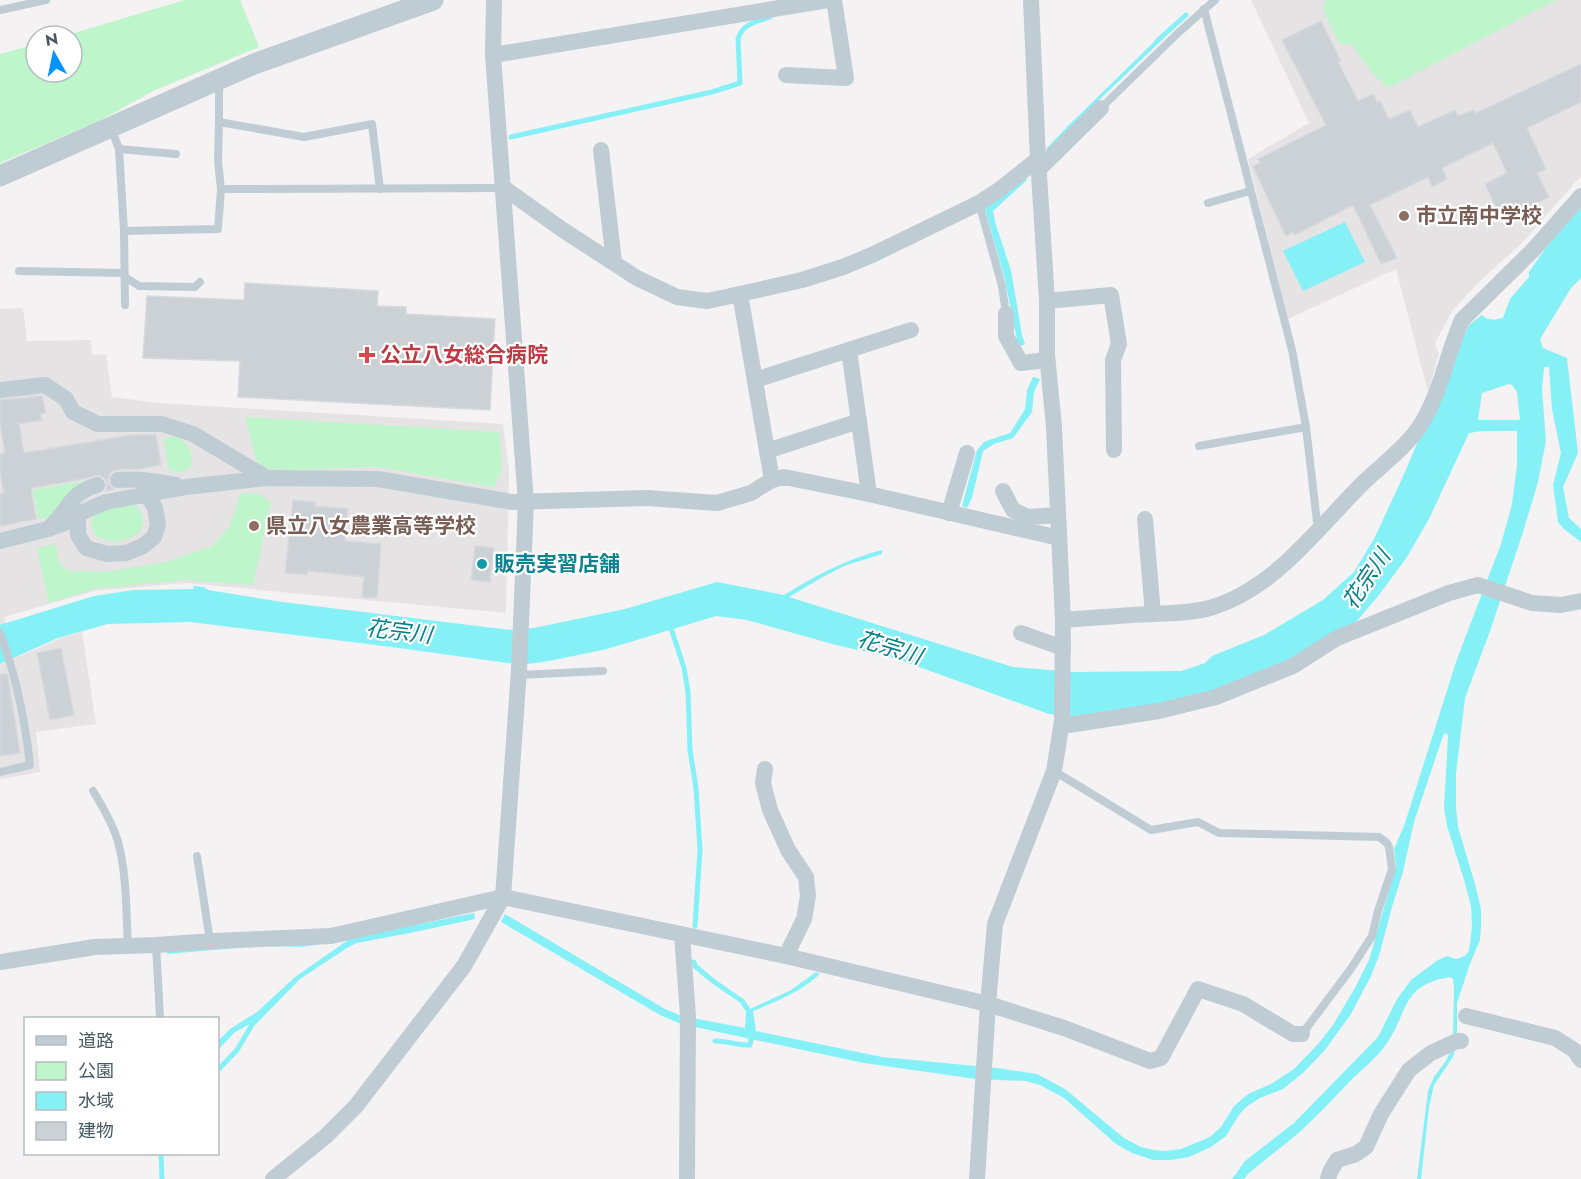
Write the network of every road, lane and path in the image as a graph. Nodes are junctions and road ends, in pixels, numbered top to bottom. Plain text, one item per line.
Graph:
1 (46, 0) edge
2 (433, 0) edge
3 (494, 0) edge
4 (828, 0) edge
5 (834, 0) edge
6 (1030, 0) edge
7 (1215, 0) edge
8 (1204, 9) junction
9 (0, 10) edge
10 (493, 55) junction
11 (786, 75) dead end
12 (219, 80) junction
13 (1101, 108) joint
14 (219, 122) junction
15 (111, 128) junction
16 (119, 148) junction
17 (601, 150) dead end
18 (176, 154) dead end
19 (1038, 164) junction
20 (0, 176) edge
21 (504, 188) junction
22 (221, 189) junction
23 (380, 189) junction
24 (1250, 191) junction
25 (1581, 196) edge
26 (979, 203) junction
27 (1208, 203) dead end
28 (124, 231) junction
29 (614, 262) junction
30 (20, 271) dead end
31 (124, 275) junction
32 (200, 282) dead end
33 (740, 294) junction
34 (1047, 301) junction
35 (125, 305) dead end
36 (1006, 314) joint
37 (911, 330) dead end
38 (849, 350) junction
39 (1047, 360) junction
40 (755, 380) junction
41 (0, 390) edge
42 (859, 421) junction
43 (1306, 427) junction
44 (1199, 446) dead end
45 (1114, 450) dead end
46 (767, 451) junction
47 (967, 453) dead end
48 (267, 478) junction
49 (118, 480) dead end
50 (772, 480) junction
51 (97, 485) dead end
52 (186, 487) junction
53 (1003, 491) dead end
54 (869, 494) junction
55 (143, 495) junction
56 (526, 503) junction
57 (949, 513) junction
58 (78, 514) junction
59 (1058, 515) junction
60 (1145, 519) dead end
61 (1317, 522) dead end
62 (48, 529) junction
63 (1059, 538) junction
64 (0, 541) edge
65 (1581, 601) edge
66 (1153, 614) junction
67 (1063, 620) junction
68 (0, 633) edge
69 (1021, 633) dead end
70 (1063, 648) junction
71 (603, 671) dead end
72 (519, 672) junction
73 (1062, 724) junction
74 (765, 768) dead end
75 (1054, 771) junction
76 (0, 772) edge
77 (93, 791) dead end
78 (196, 856) dead end
79 (503, 897) junction
80 (682, 935) junction
81 (210, 941) junction
82 (156, 945) junction
83 (128, 946) junction
84 (786, 956) junction
85 (0, 962) edge
86 (988, 1005) junction
87 (1466, 1016) dead end
88 (160, 1017) edge
89 (1302, 1034) joint
90 (1461, 1041) dead end
91 (1581, 1060) edge
92 (273, 1179) edge
93 (687, 1179) edge
94 (977, 1179) edge
95 (1328, 1179) edge

1 - 9 lane
2 - 12 street
3 - 10 street
4 - 10 street
5 - 11 street
6 - 19 street
7 - 8 lane
8 - 13 lane
8 - 24 lane
10 - 21 street
12 - 14 lane
12 - 15 street
13 - 19 street
14 - 22 lane
14 - 23 lane
15 - 16 lane
15 - 20 street
16 - 18 lane
16 - 28 lane
17 - 29 street
19 - 26 street
19 - 34 street
21 - 23 lane
21 - 29 street
21 - 56 street
22 - 23 lane
22 - 28 lane
24 - 27 lane
24 - 43 lane
25 - 66 street
26 - 33 street
26 - 36 lane
28 - 31 lane
29 - 33 street
30 - 31 lane
31 - 32 lane
31 - 35 lane
33 - 40 street
34 - 39 street
34 - 45 street
36 - 39 street
37 - 38 street
38 - 40 street
38 - 42 street
39 - 59 street
40 - 46 street
41 - 48 street
42 - 46 street
42 - 54 street
43 - 44 lane
43 - 61 lane
46 - 50 street
47 - 57 street
48 - 52 street
48 - 56 street
49 - 52 street
50 - 54 street
50 - 56 street
51 - 62 street
52 - 55 street
53 - 59 street
54 - 57 street
55 - 58 street
55 - 58 street
56 - 72 street
57 - 63 street
58 - 62 street
59 - 63 street
60 - 66 street
62 - 64 street
63 - 67 street
65 - 73 street
66 - 67 street
67 - 70 street
68 - 76 lane
69 - 70 street
70 - 73 street
71 - 72 lane
72 - 79 street
73 - 75 street
74 - 84 street
75 - 86 street
75 - 89 lane
77 - 83 lane
78 - 81 lane
79 - 80 street
79 - 81 street
79 - 92 street
80 - 84 street
80 - 93 street
81 - 82 street
82 - 83 street
82 - 88 lane
83 - 85 street
84 - 86 street
86 - 89 street
86 - 94 street
87 - 91 street
90 - 95 street

